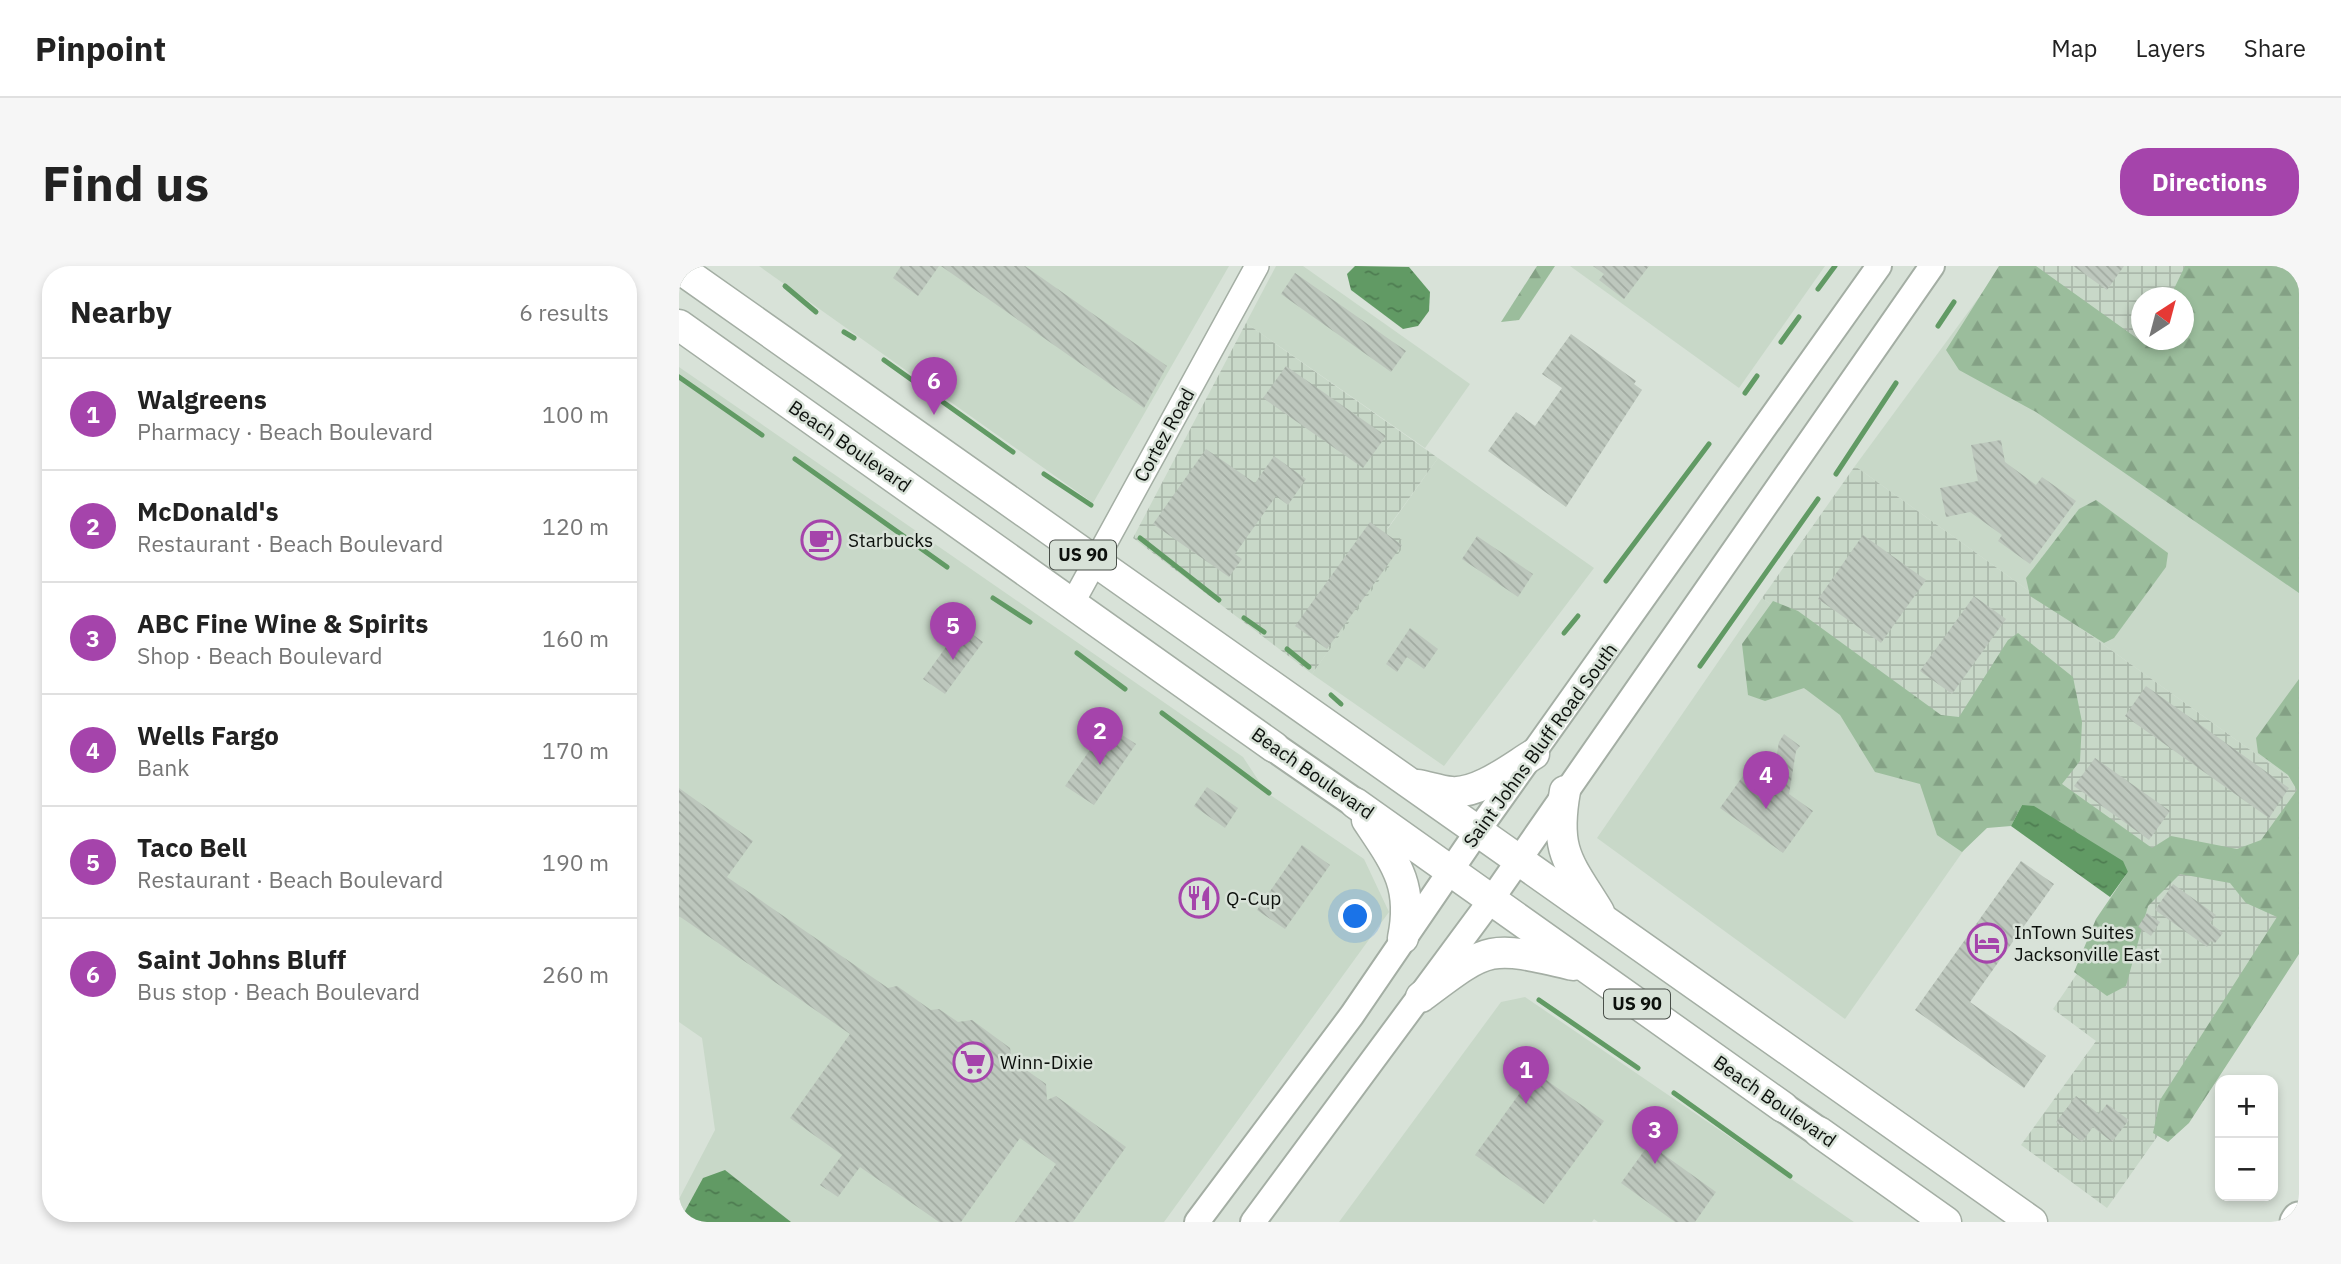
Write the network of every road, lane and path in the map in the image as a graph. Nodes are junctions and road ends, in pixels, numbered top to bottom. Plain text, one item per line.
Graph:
1 (1257, 266) edge
2 (1879, 266) edge
3 (1932, 266) edge
4 (679, 268) edge
5 (679, 325) edge
6 (1094, 563) junction
7 (1072, 604) junction
8 (1274, 747) joint
9 (1534, 754) junction
10 (1407, 782) junction
11 (1565, 791) junction
12 (1355, 803) junction
13 (1477, 832) junction
14 (1518, 860) junction
15 (1450, 870) junction
16 (1491, 900) junction
17 (1605, 922) junction
18 (1403, 938) junction
19 (1589, 969) junction
20 (1421, 997) junction
21 (1783, 1107) joint
22 (1819, 1132) joint
23 (1197, 1222) edge
24 (1253, 1222) edge
25 (1946, 1222) edge
26 (2032, 1222) edge

1 - 6 street, Cortez Road
2 - 9 main road, Saint Johns Bluff Road South
3 - 11 main road
4 - 6 highway, US 90
5 - 7 highway, Beach Boulevard / US 90
6 - 7 street, Cortez Road
6 - 10 highway, US 90
7 - 8 highway, Beach Boulevard / US 90
8 - 12 main road, Beach Boulevard / US 90
9 - 10 highway
9 - 13 main road, Saint Johns Bluff Road South
10 - 13 highway, US 90
11 - 14 main road
11 - 17 highway
12 - 15 highway, Beach Boulevard / US 90
12 - 18 highway
13 - 14 highway, US 90
13 - 15 main road, Saint Johns Bluff Road South
14 - 16 main road
14 - 17 highway, US 90
15 - 16 highway, Beach Boulevard / US 90
15 - 18 main road, Saint Johns Bluff Road South
16 - 19 highway, Beach Boulevard / US 90
16 - 20 main road
17 - 26 highway, US 90
18 - 23 main road, Saint Johns Bluff Road South
19 - 20 highway
19 - 21 highway, Beach Boulevard / US 90
20 - 24 main road
21 - 22 main road, Beach Boulevard / US 90
22 - 25 highway, Beach Boulevard / US 90

